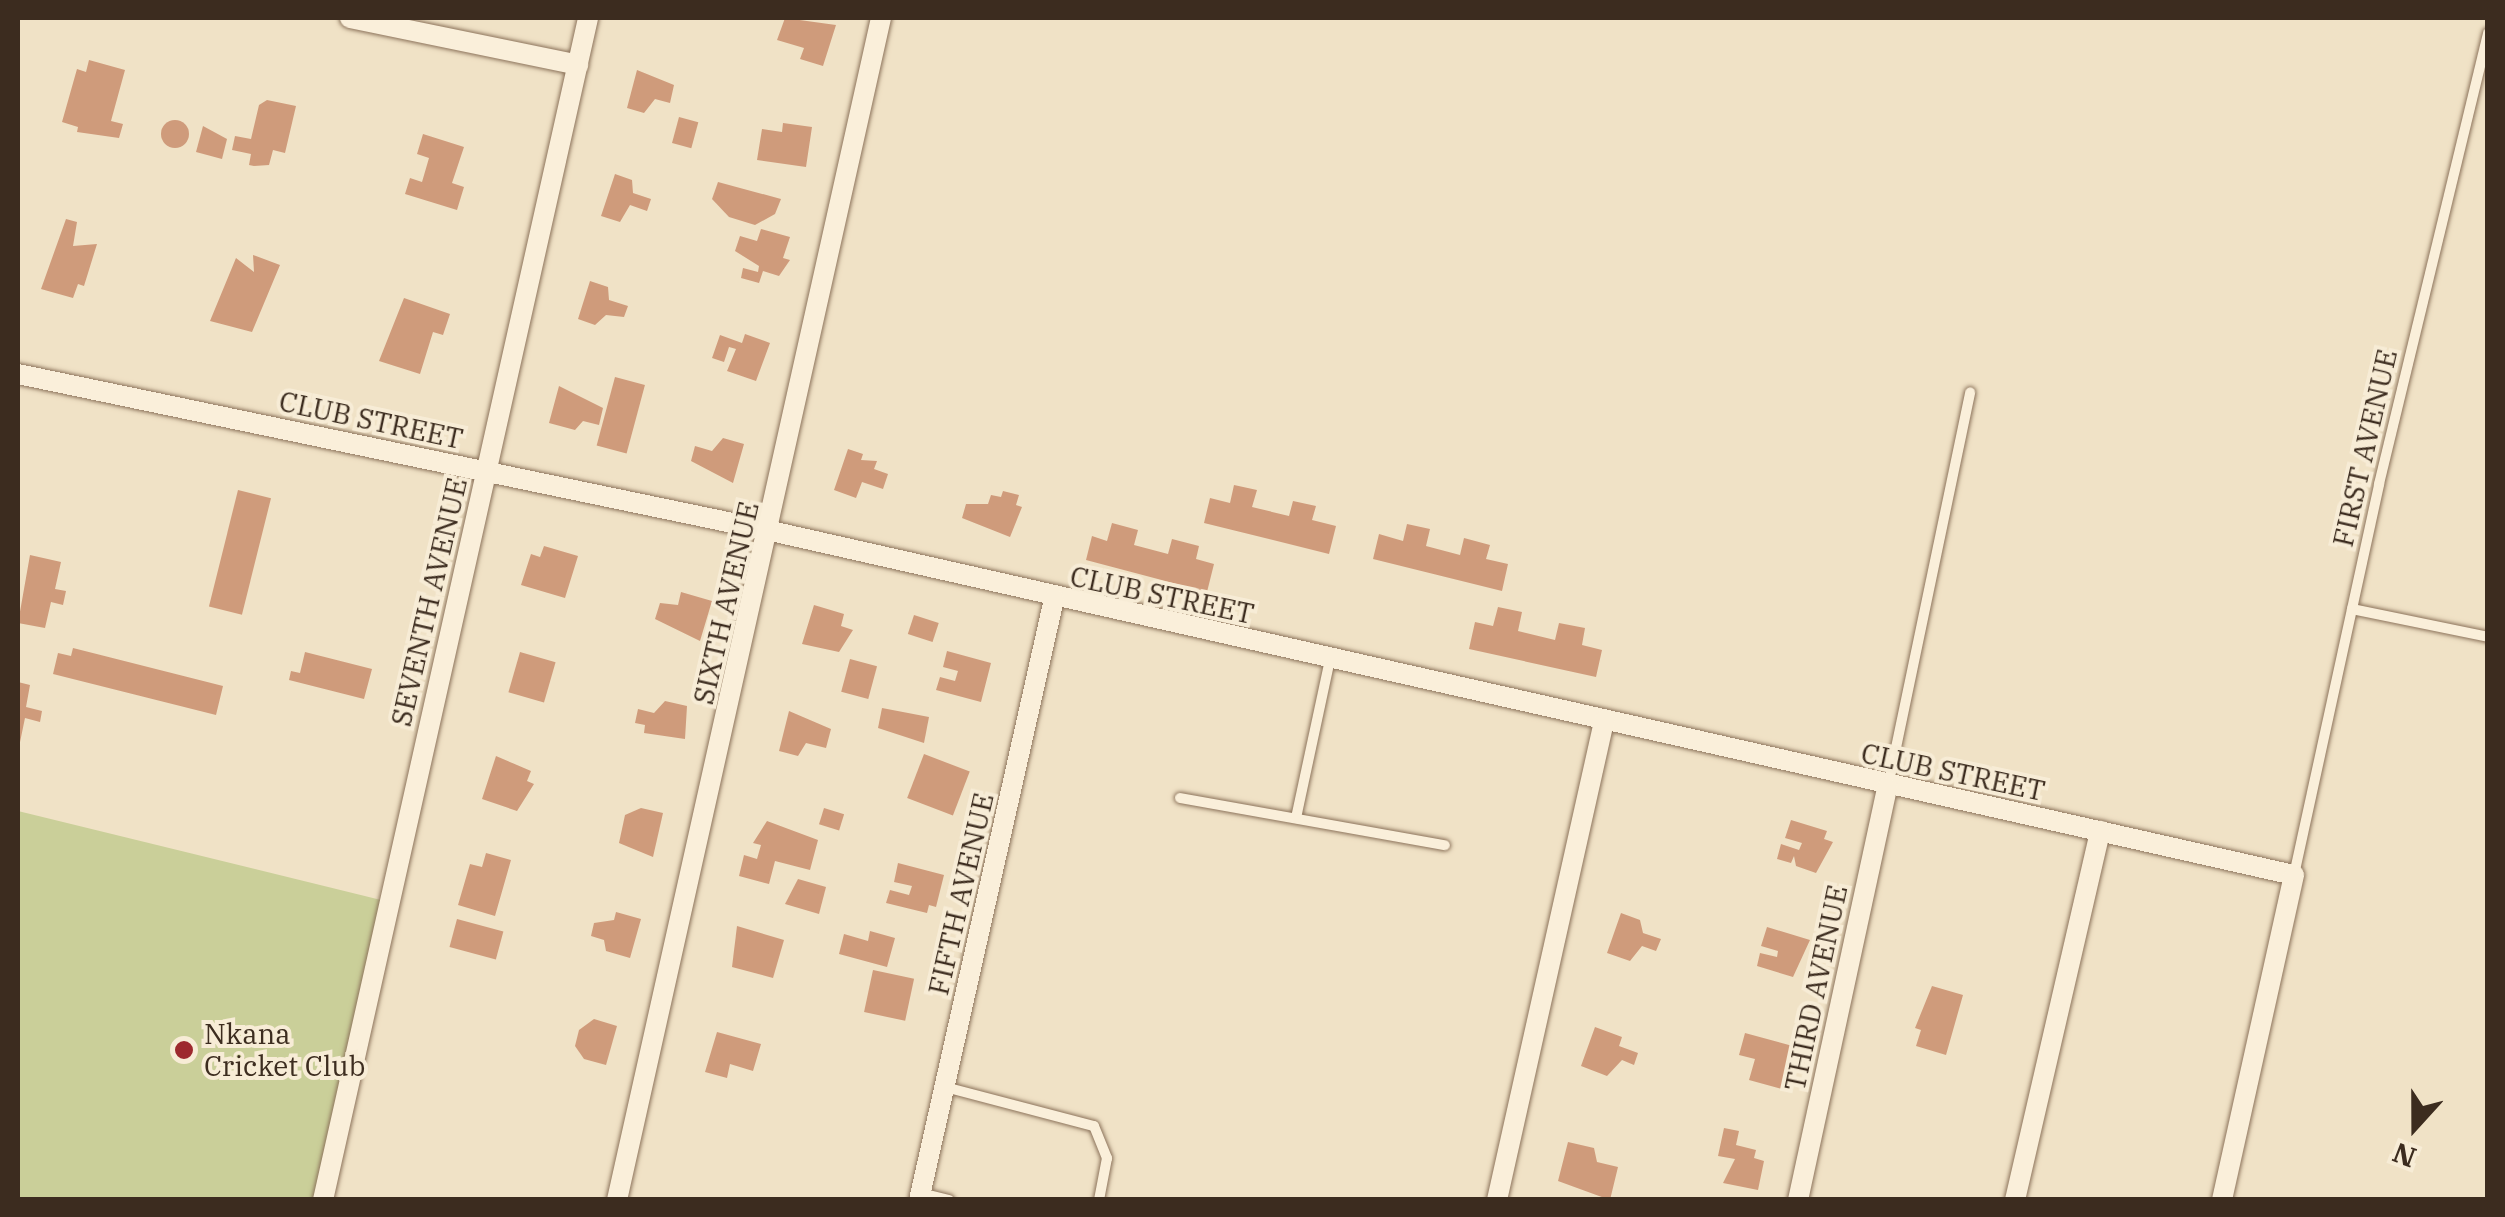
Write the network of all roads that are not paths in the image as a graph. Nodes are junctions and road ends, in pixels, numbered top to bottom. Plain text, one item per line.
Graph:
1 (350, 18) edge
2 (588, 18) edge
3 (881, 18) edge
4 (2488, 32) edge
5 (578, 65) junction
6 (18, 374) edge
7 (1970, 392) dead end
8 (487, 472) junction
9 (771, 531) junction
10 (1054, 599) junction
11 (2352, 609) junction
12 (2488, 637) edge
13 (1330, 660) junction
14 (1604, 720) junction
15 (1887, 787) junction
16 (1180, 798) dead end
17 (1296, 818) junction
18 (2100, 831) junction
19 (1445, 845) dead end
20 (2294, 875) junction
21 (945, 1088) junction
22 (920, 1196) edge
23 (323, 1200) edge
24 (617, 1200) edge
25 (949, 1200) edge
26 (1098, 1200) edge
27 (1497, 1200) edge
28 (1798, 1200) edge
29 (2015, 1200) edge
30 (2222, 1200) edge

1 - 5 street
2 - 5 street, SEVENTH AVENUE
3 - 9 street, SIXTH AVENUE
4 - 11 lane, FIRST AVENUE
5 - 8 street, SEVENTH AVENUE
6 - 8 street, CLUB STREET
7 - 15 lane
8 - 9 street, CLUB STREET
8 - 23 street, SEVENTH AVENUE
9 - 10 street, CLUB STREET
9 - 24 street, SIXTH AVENUE
10 - 13 street, CLUB STREET
10 - 21 street, FIFTH AVENUE
11 - 12 lane
11 - 20 lane, FIRST AVENUE
13 - 14 street, CLUB STREET
13 - 17 lane
14 - 15 street, CLUB STREET
14 - 27 street
15 - 18 street, CLUB STREET
15 - 28 street, THIRD AVENUE
16 - 17 lane
17 - 19 lane
18 - 20 street, CLUB STREET
18 - 29 street
20 - 30 street
21 - 22 street, FIFTH AVENUE
21 - 26 lane
22 - 25 lane

